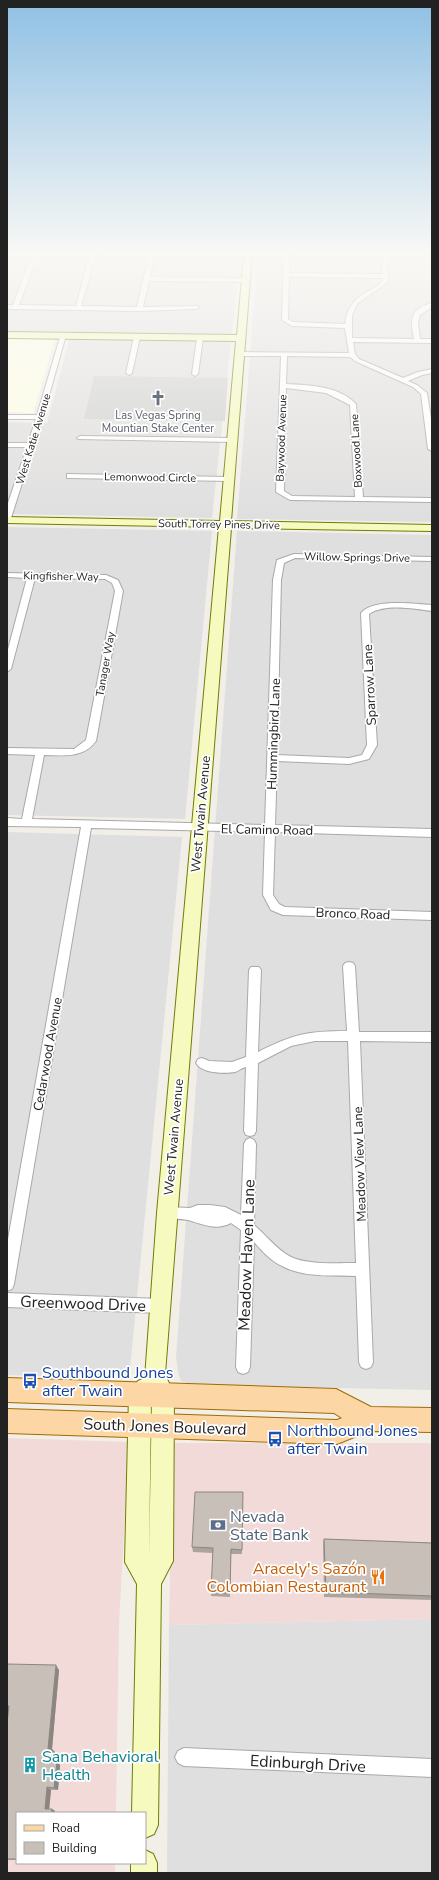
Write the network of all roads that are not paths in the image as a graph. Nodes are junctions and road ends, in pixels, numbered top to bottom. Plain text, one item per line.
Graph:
1 (61, 342) edge
2 (136, 342) edge
3 (199, 342) edge
4 (241, 342) edge
5 (350, 342) edge
6 (240, 354) junction
7 (284, 354) junction
8 (352, 355) junction
9 (432, 371) edge
10 (129, 374) dead end
11 (195, 374) dead end
12 (402, 381) junction
13 (283, 386) junction
14 (7, 417) edge
15 (40, 417) junction
16 (80, 438) dead end
17 (232, 440) junction
18 (7, 445) edge
19 (31, 445) junction
20 (432, 449) edge
21 (70, 476) dead end
22 (229, 479) junction
23 (359, 499) junction
24 (432, 500) edge
25 (7, 519) edge
26 (226, 524) junction
27 (432, 528) edge
28 (432, 558) edge
29 (282, 560) joint
30 (7, 575) edge
31 (32, 575) junction
32 (114, 580) joint
33 (432, 608) edge
34 (7, 669) edge
35 (7, 751) edge
36 (40, 751) junction
37 (272, 758) junction
38 (7, 822) edge
39 (26, 823) junction
40 (87, 824) junction
41 (199, 828) junction
42 (269, 829) junction
43 (432, 833) edge
44 (275, 907) joint
45 (432, 916) edge
46 (349, 966) dead end
47 (255, 970) dead end
48 (354, 1037) junction
49 (432, 1037) edge
50 (179, 1062) junction
51 (246, 1062) junction
52 (166, 1213) junction
53 (247, 1226) junction
54 (363, 1270) junction
55 (7, 1284) edge
56 (7, 1300) edge
57 (160, 1306) junction
58 (366, 1362) dead end
59 (243, 1367) dead end
60 (152, 1388) junction
61 (7, 1390) edge
62 (369, 1419) junction
63 (432, 1420) edge
64 (7, 1421) edge
65 (150, 1426) junction
66 (184, 1757) dead end
67 (432, 1768) edge
68 (145, 1812) edge

1 - 15 street, West Katie Avenue
2 - 10 street
3 - 11 street
4 - 6 street, West Twain Avenue
5 - 8 street
6 - 7 street
6 - 17 street, West Twain Avenue
7 - 8 street
7 - 13 street, Baywood Avenue
8 - 12 street
9 - 12 street
12 - 20 street
13 - 23 street, Boxwood Lane
13 - 23 street, Baywood Avenue
14 - 15 street
15 - 19 street, West Katie Avenue
16 - 17 street
17 - 22 street, West Twain Avenue
18 - 19 street
19 - 25 street, West Katie Avenue
21 - 22 street, Lemonwood Circle
22 - 26 street, West Twain Avenue
23 - 24 street
25 - 26 street, South Torrey Pines Drive
26 - 27 street, South Torrey Pines Drive
26 - 41 street, West Twain Avenue
28 - 29 street, Willow Springs Drive
29 - 37 street, Hummingbird Lane
30 - 31 street, Kingfisher Way
31 - 32 street, Kingfisher Way
31 - 34 street
32 - 36 street, Tanager Way
33 - 37 street, Sparrow Lane
35 - 36 street
36 - 39 street
37 - 42 street, Hummingbird Lane
38 - 39 street, El Camino Road
39 - 40 street, El Camino Road
40 - 41 street, El Camino Road
40 - 55 street, Cedarwood Avenue
41 - 42 street, El Camino Road
41 - 50 street, West Twain Avenue
42 - 43 street, El Camino Road
42 - 44 street, Hummingbird Lane
44 - 45 street, Bronco Road
46 - 48 street, Meadow View Lane
47 - 51 street, Meadow Haven Lane
48 - 49 street
48 - 51 street
48 - 54 street, Meadow View Lane
50 - 51 street
50 - 52 street, West Twain Avenue
51 - 53 street, Meadow Haven Lane
52 - 53 street
52 - 57 street, West Twain Avenue
53 - 54 street
53 - 59 street, Meadow Haven Lane
54 - 58 street, Meadow View Lane
56 - 57 street, Greenwood Drive
57 - 60 street, West Twain Avenue
60 - 61 main road, South Jones Boulevard
60 - 62 main road, South Jones Boulevard
60 - 65 street, West Twain Avenue
62 - 63 main road, South Jones Boulevard
62 - 65 main road, South Jones Boulevard
64 - 65 main road, South Jones Boulevard
65 - 68 street, West Twain Avenue
66 - 67 street, Edinburgh Drive

